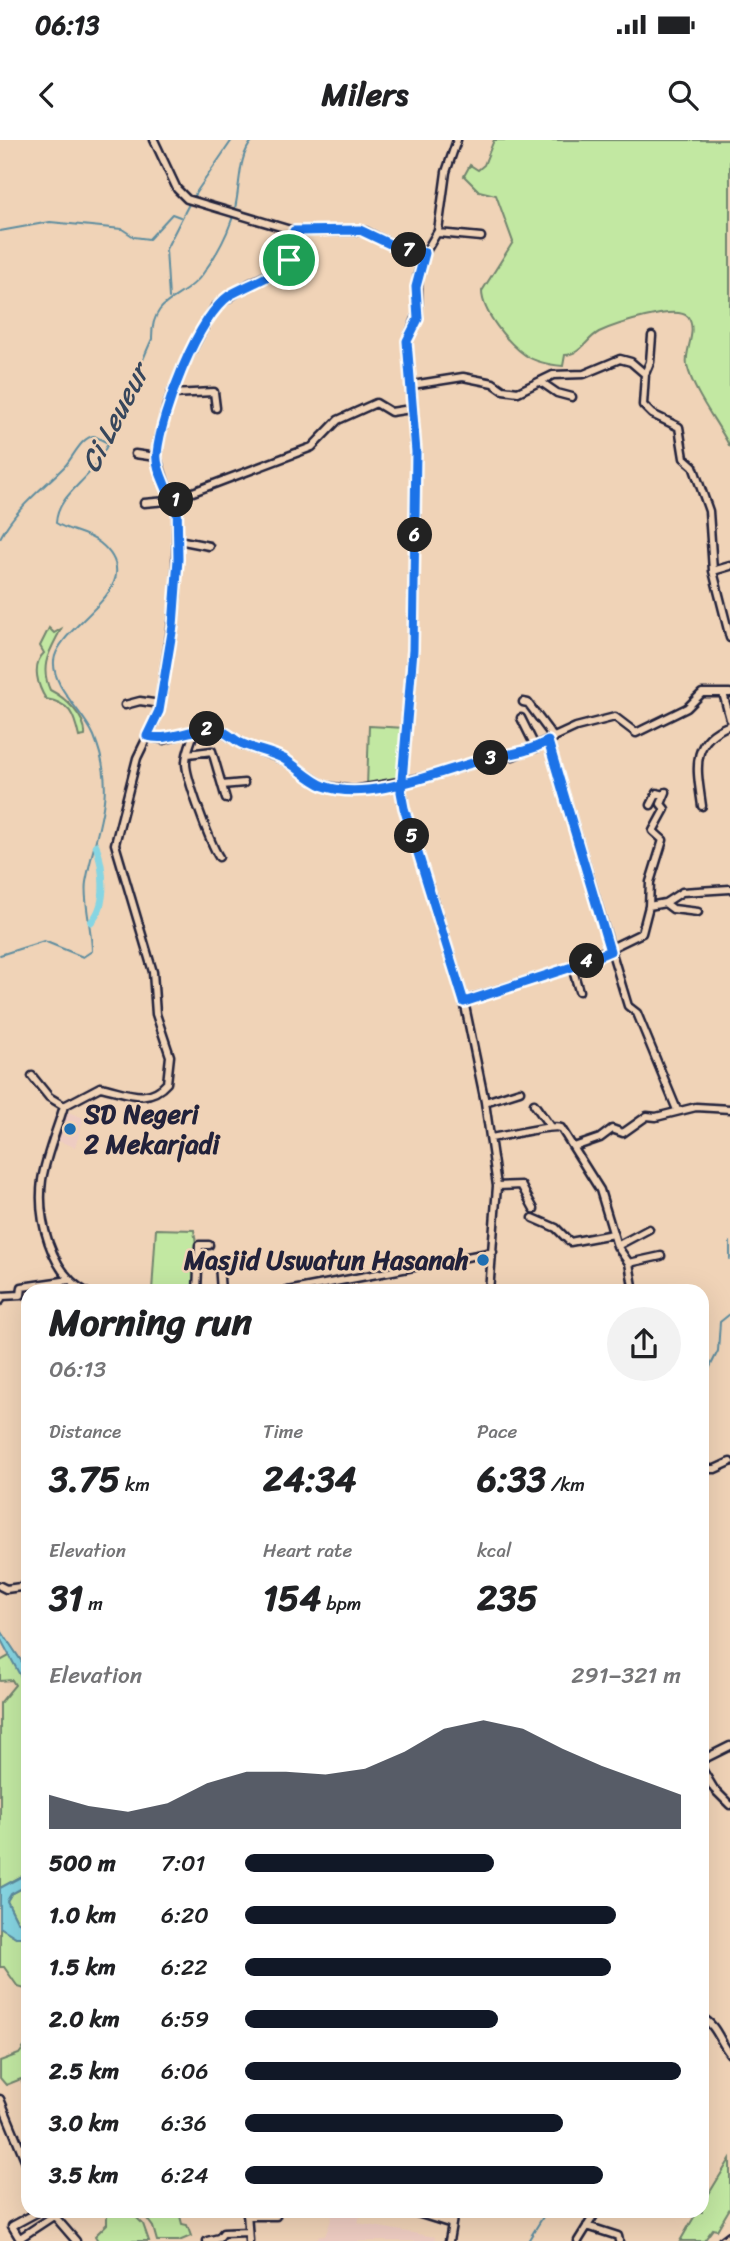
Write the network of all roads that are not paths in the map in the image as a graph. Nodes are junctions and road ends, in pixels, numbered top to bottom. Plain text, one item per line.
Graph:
1 (154, 140) edge
2 (457, 140) edge
3 (294, 231) junction
4 (438, 233) junction
5 (481, 237) dead end
6 (425, 253) junction
7 (652, 336) dead end
8 (645, 374) junction
9 (541, 382) junction
10 (412, 385) junction
11 (171, 394) junction
12 (572, 397) dead end
13 (216, 408) dead end
14 (411, 409) junction
15 (135, 454) dead end
16 (156, 457) junction
17 (173, 497) junction
18 (144, 503) dead end
19 (178, 540) junction
20 (209, 546) dead end
21 (730, 566) edge
22 (713, 571) junction
23 (730, 638) edge
24 (726, 693) edge
25 (523, 702) dead end
26 (160, 704) junction
27 (125, 705) dead end
28 (521, 719) dead end
29 (730, 722) edge
30 (195, 730) junction
31 (147, 736) junction
32 (551, 739) junction
33 (536, 748) junction
34 (188, 754) junction
35 (402, 782) junction
36 (244, 783) dead end
37 (222, 785) junction
38 (226, 799) dead end
39 (650, 805) dead end
40 (702, 806) dead end
41 (219, 857) dead end
42 (730, 889) edge
43 (665, 903) junction
44 (649, 906) junction
45 (698, 912) dead end
46 (610, 951) junction
47 (572, 967) junction
48 (579, 990) dead end
49 (464, 1002) junction
50 (32, 1076) dead end
51 (520, 1091) dead end
52 (485, 1102) junction
53 (534, 1104) dead end
54 (64, 1106) junction
55 (730, 1109) edge
56 (677, 1110) junction
57 (550, 1125) junction
58 (491, 1138) junction
59 (574, 1147) junction
60 (498, 1186) junction
61 (534, 1209) dead end
62 (533, 1218) dead end
63 (649, 1229) dead end
64 (613, 1234) junction
65 (209, 1245) dead end
66 (617, 1246) junction
67 (494, 1252) junction
68 (661, 1256) dead end
69 (219, 1263) dead end
70 (629, 1263) junction
71 (71, 1280) junction
72 (43, 1284) edge
73 (76, 1284) edge
74 (197, 1284) edge
75 (220, 1284) edge
76 (324, 1284) edge
77 (490, 1284) edge
78 (633, 1284) edge
79 (21, 1295) edge
80 (0, 1301) edge
81 (730, 1462) edge
82 (709, 1469) edge
83 (0, 1586) edge
84 (21, 1587) edge
85 (730, 1746) edge
86 (709, 1756) edge
87 (709, 1781) edge
88 (730, 1805) edge
89 (709, 2022) edge
90 (730, 2054) edge
91 (0, 2099) edge
92 (21, 2150) edge
93 (27, 2218) edge
94 (48, 2218) edge
95 (56, 2218) edge
96 (247, 2218) edge
97 (433, 2218) edge
98 (453, 2218) edge
99 (592, 2218) edge
100 (452, 2224) junction
101 (587, 2226) junction
102 (248, 2232) junction
103 (730, 2235) edge
104 (21, 2240) edge
105 (76, 2241) edge
106 (206, 2241) edge
107 (249, 2241) edge
108 (449, 2241) edge
109 (578, 2241) edge
110 (619, 2241) edge
111 (722, 2241) edge

1 - 3 street
2 - 4 street
3 - 6 street
3 - 11 street
4 - 5 street
4 - 6 street
6 - 10 street
7 - 8 street
8 - 9 street
8 - 22 street
9 - 10 street
9 - 12 street
10 - 14 street
11 - 13 street
11 - 16 street
14 - 17 street
14 - 35 street
15 - 16 street
16 - 17 street
17 - 18 street
17 - 19 street
19 - 20 street
19 - 26 street
21 - 22 street
22 - 23 street
24 - 29 street
24 - 32 street
25 - 32 street
26 - 27 street
26 - 31 street
28 - 33 street
29 - 40 street
30 - 31 street
30 - 34 street
30 - 35 street
31 - 54 street
32 - 33 street
32 - 46 street
33 - 35 street
34 - 37 street
34 - 41 street
35 - 49 street
36 - 37 street
37 - 38 street
39 - 44 street
42 - 43 street
43 - 44 street
43 - 45 street
44 - 46 street
46 - 47 street
46 - 56 street
47 - 48 street
47 - 49 street
49 - 52 street
50 - 54 street
51 - 52 street
52 - 58 street
53 - 57 street
54 - 71 street
55 - 56 street
56 - 59 street
57 - 58 street
57 - 59 street
58 - 60 street
59 - 64 street
60 - 61 street
60 - 67 street
62 - 64 street
63 - 66 street
64 - 66 street
65 - 74 street
66 - 70 street
67 - 76 street
67 - 77 street
68 - 70 street
69 - 75 street
70 - 78 street
71 - 72 street
71 - 73 street
79 - 80 street
81 - 82 street
83 - 84 street
85 - 86 street
87 - 88 street
89 - 90 street
91 - 92 street
93 - 104 street
94 - 104 street
95 - 105 street
96 - 102 street
97 - 100 street
98 - 100 street
99 - 101 street
100 - 108 street
101 - 109 street
101 - 110 street
102 - 106 street
102 - 107 street
103 - 111 street

